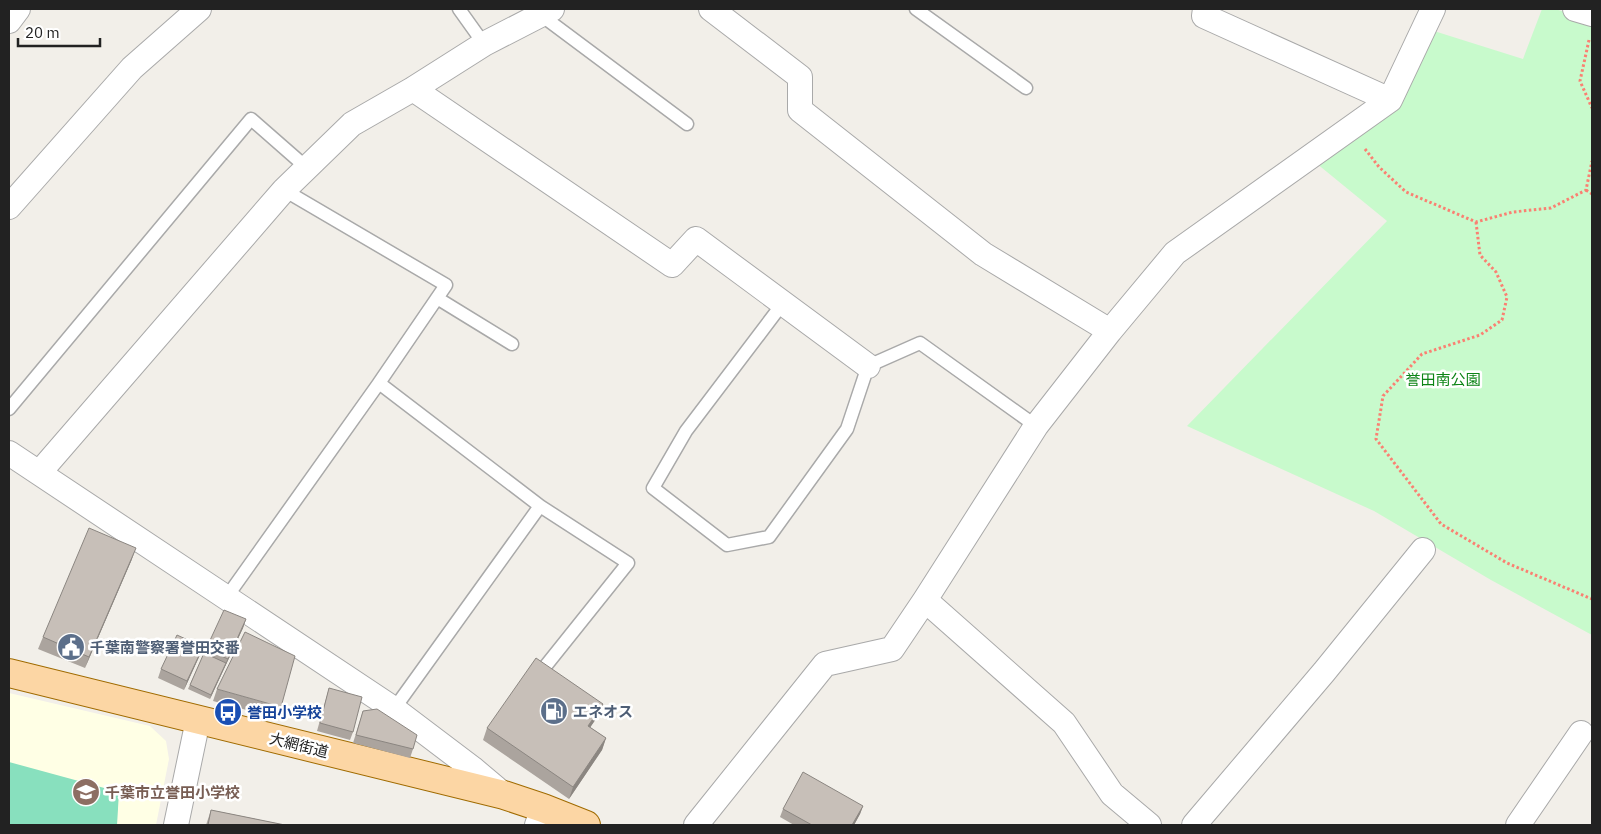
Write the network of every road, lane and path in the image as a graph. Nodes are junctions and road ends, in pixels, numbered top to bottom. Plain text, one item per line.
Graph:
1 (18, 9) edge
2 (199, 9) edge
3 (459, 9) edge
4 (711, 9) edge
5 (916, 9) edge
6 (1205, 9) edge
7 (1433, 9) edge
8 (1575, 9) edge
9 (547, 12) edge
10 (9, 21) edge
11 (1591, 24) edge
12 (484, 44) junction
13 (1026, 88) dead end
14 (413, 89) junction
15 (1390, 100) junction
16 (1592, 108) edge
17 (687, 124) dead end
18 (1350, 129) junction
19 (1592, 161) edge
20 (307, 168) junction
21 (284, 190) junction
22 (1586, 190) junction
23 (1592, 194) edge
24 (9, 207) edge
25 (1476, 222) junction
26 (437, 298) junction
27 (783, 304) junction
28 (1110, 332) junction
29 (512, 344) dead end
30 (868, 366) junction
31 (379, 383) junction
32 (9, 409) edge
33 (1036, 426) junction
34 (9, 453) edge
35 (39, 473) junction
36 (540, 506) junction
37 (1423, 550) dead end
38 (226, 598) junction
39 (1592, 599) edge
40 (925, 600) junction
41 (544, 668) edge
42 (9, 673) edge
43 (394, 709) junction
44 (198, 720) junction
45 (1581, 733) dead end
46 (504, 796) junction
47 (540, 817) edge
48 (176, 825) edge
49 (586, 825) edge
50 (696, 825) edge
51 (1149, 825) edge
52 (1194, 825) edge
53 (1518, 825) edge

1 - 10 street
2 - 24 street
3 - 12 lane
4 - 28 street
5 - 13 lane
6 - 15 street
7 - 15 street
8 - 11 street
9 - 12 street
9 - 17 lane
11 - 16 path
12 - 14 street
14 - 20 street
14 - 27 street
15 - 18 street
18 - 25 path
18 - 28 street
19 - 22 path
20 - 21 street
20 - 32 lane
21 - 26 lane
21 - 35 street
22 - 23 path
22 - 25 path
25 - 39 path
26 - 29 lane
26 - 31 lane
27 - 30 street
27 - 30 lane
28 - 33 street
30 - 33 lane
31 - 36 lane
31 - 38 lane
33 - 40 street
34 - 35 street
35 - 38 street
36 - 41 lane
36 - 43 lane
37 - 52 street
38 - 43 street
40 - 50 street
40 - 51 street
42 - 44 main road, 大網街道
43 - 46 street
44 - 46 main road, 大網街道
44 - 48 street
45 - 53 street
46 - 47 main road, 大網街道
47 - 49 main road, 大網街道

